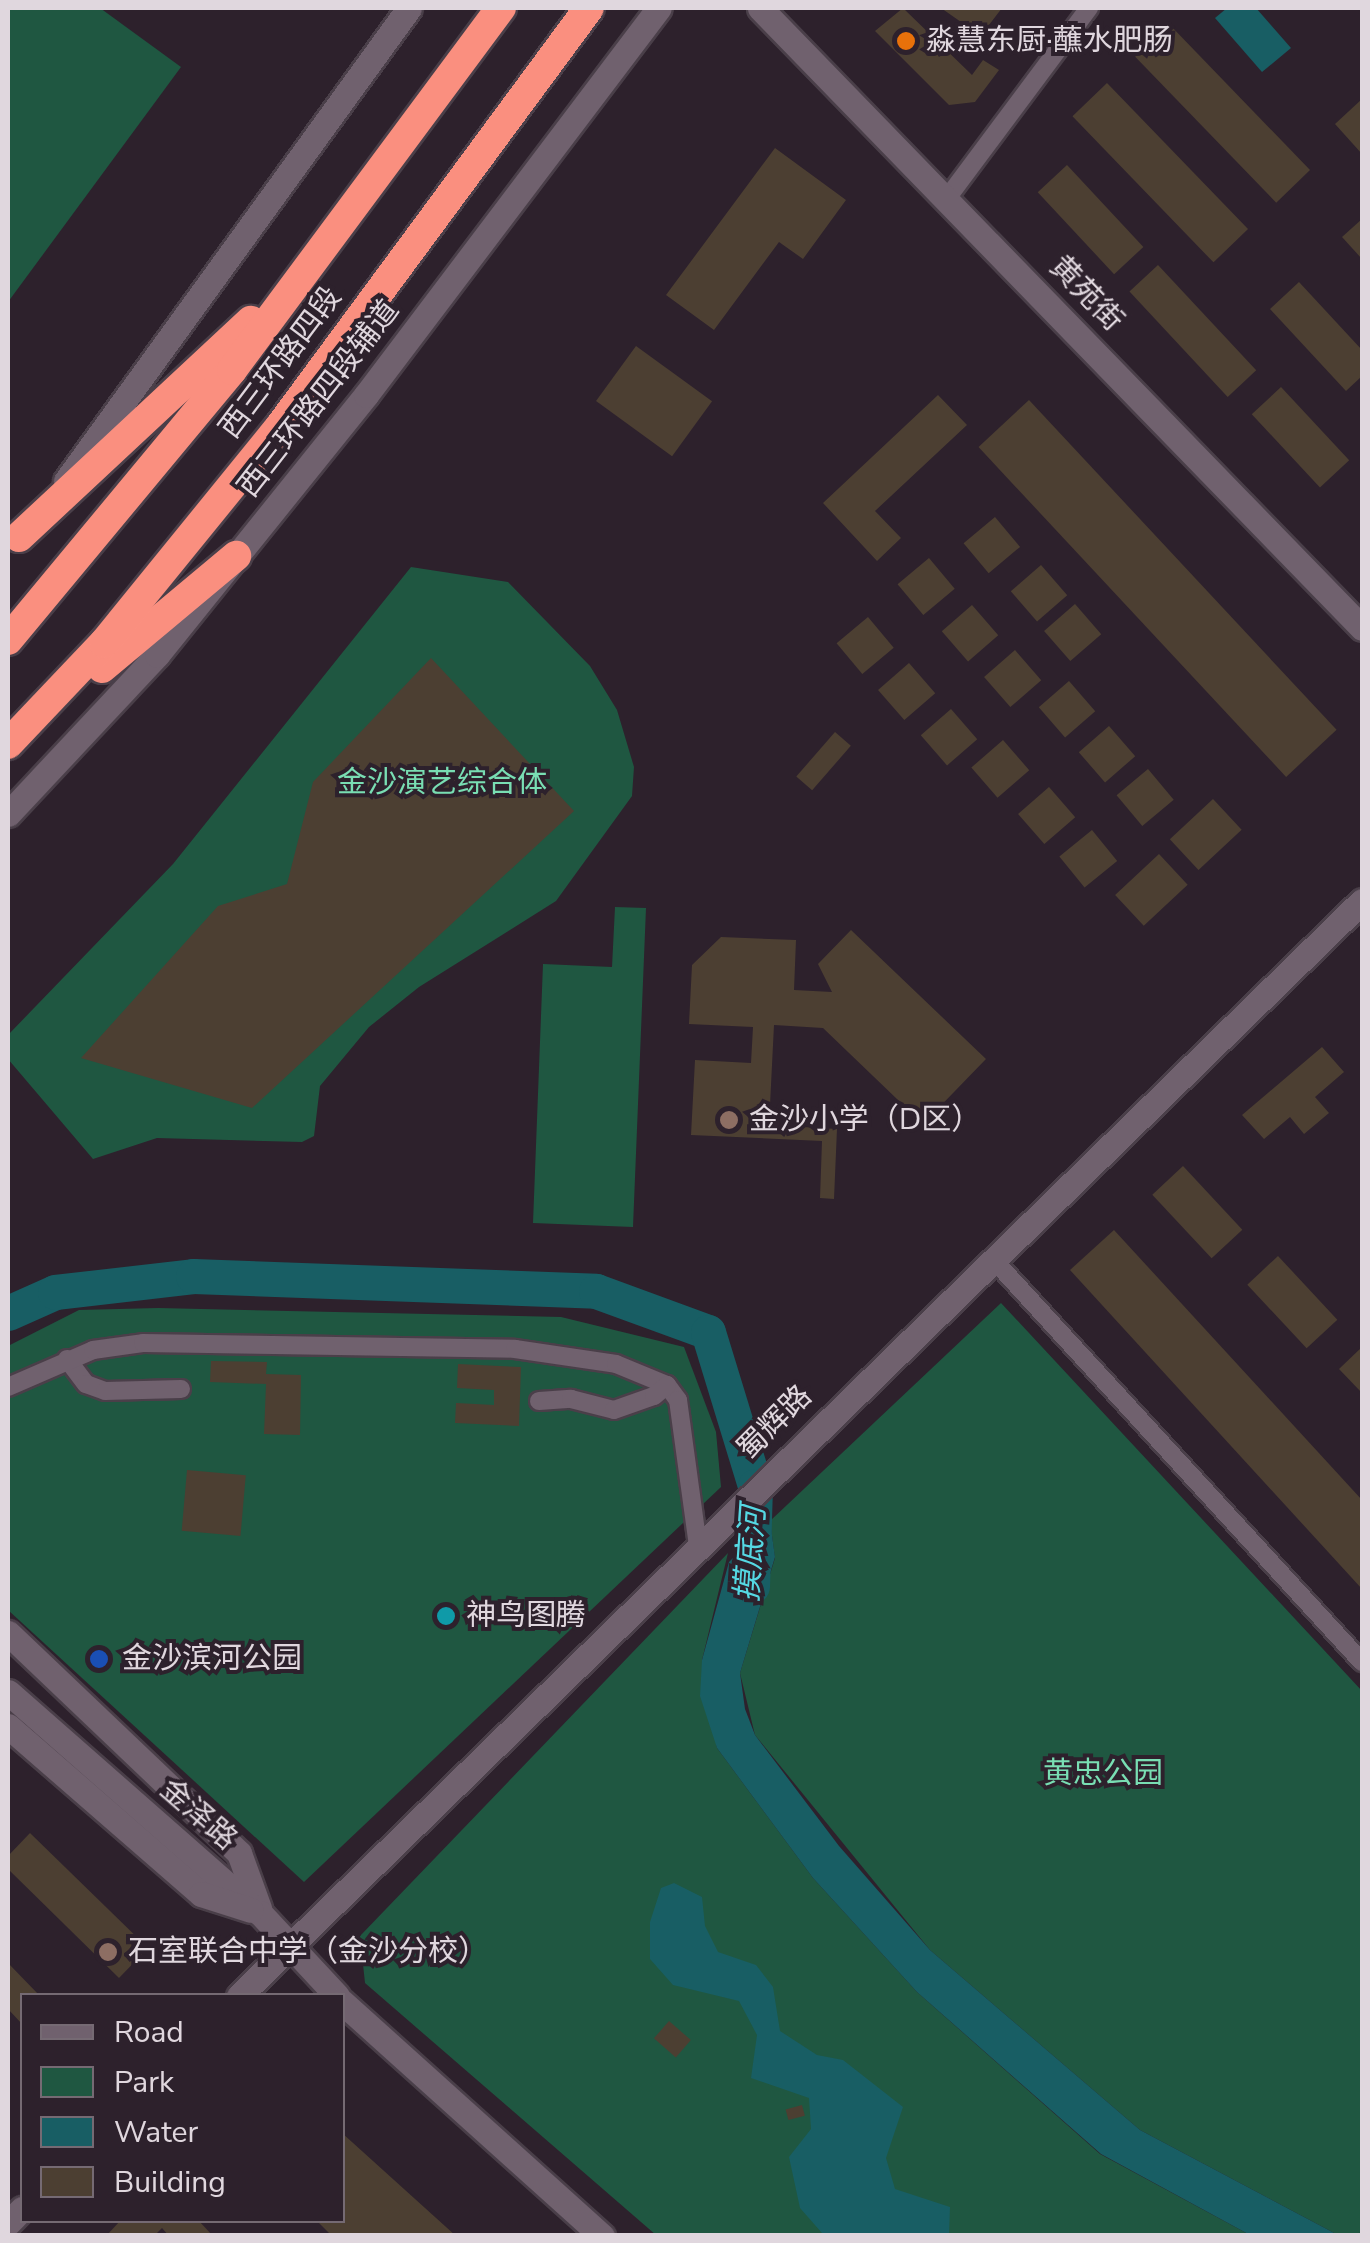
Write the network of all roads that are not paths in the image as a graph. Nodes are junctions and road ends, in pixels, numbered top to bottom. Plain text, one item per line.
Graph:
1 (409, 8) edge
2 (501, 8) edge
3 (588, 8) edge
4 (660, 8) edge
5 (760, 8) edge
6 (1089, 8) edge
7 (948, 198) junction
8 (308, 268) junction
9 (13, 544) edge
10 (236, 556) junction
11 (1362, 628) edge
12 (8, 640) edge
13 (8, 745) edge
14 (8, 814) edge
15 (1362, 902) edge
16 (992, 1258) junction
17 (67, 1360) junction
18 (667, 1384) junction
19 (8, 1387) edge
20 (181, 1389) dead end
21 (538, 1402) dead end
22 (698, 1546) junction
23 (8, 1633) edge
24 (1362, 1662) edge
25 (8, 1692) edge
26 (8, 1726) edge
27 (260, 1913) junction
28 (289, 1946) junction
29 (241, 1993) edge
30 (333, 1993) edge
31 (345, 2005) edge
32 (602, 2236) edge

1 - 9 street
2 - 8 highway, 西三环路四段
3 - 13 highway, 西三环路四段
4 - 10 street, 西三环路四段辅道
5 - 7 street, 黄苑街
6 - 7 street
7 - 11 street, 黄苑街
8 - 9 highway
8 - 12 highway, 西三环路四段
10 - 13 highway
10 - 14 street, 西三环路四段辅道
15 - 16 street, 蜀辉路
16 - 22 street, 蜀辉路
16 - 24 street
17 - 18 street
17 - 19 street
17 - 20 street
18 - 21 street
18 - 22 street
22 - 28 street, 蜀辉路
23 - 27 street
25 - 27 street, 金泽路
26 - 27 street
27 - 28 street, 金泽路
28 - 29 street, 蜀辉路
28 - 30 street, 金泽路
31 - 32 street

